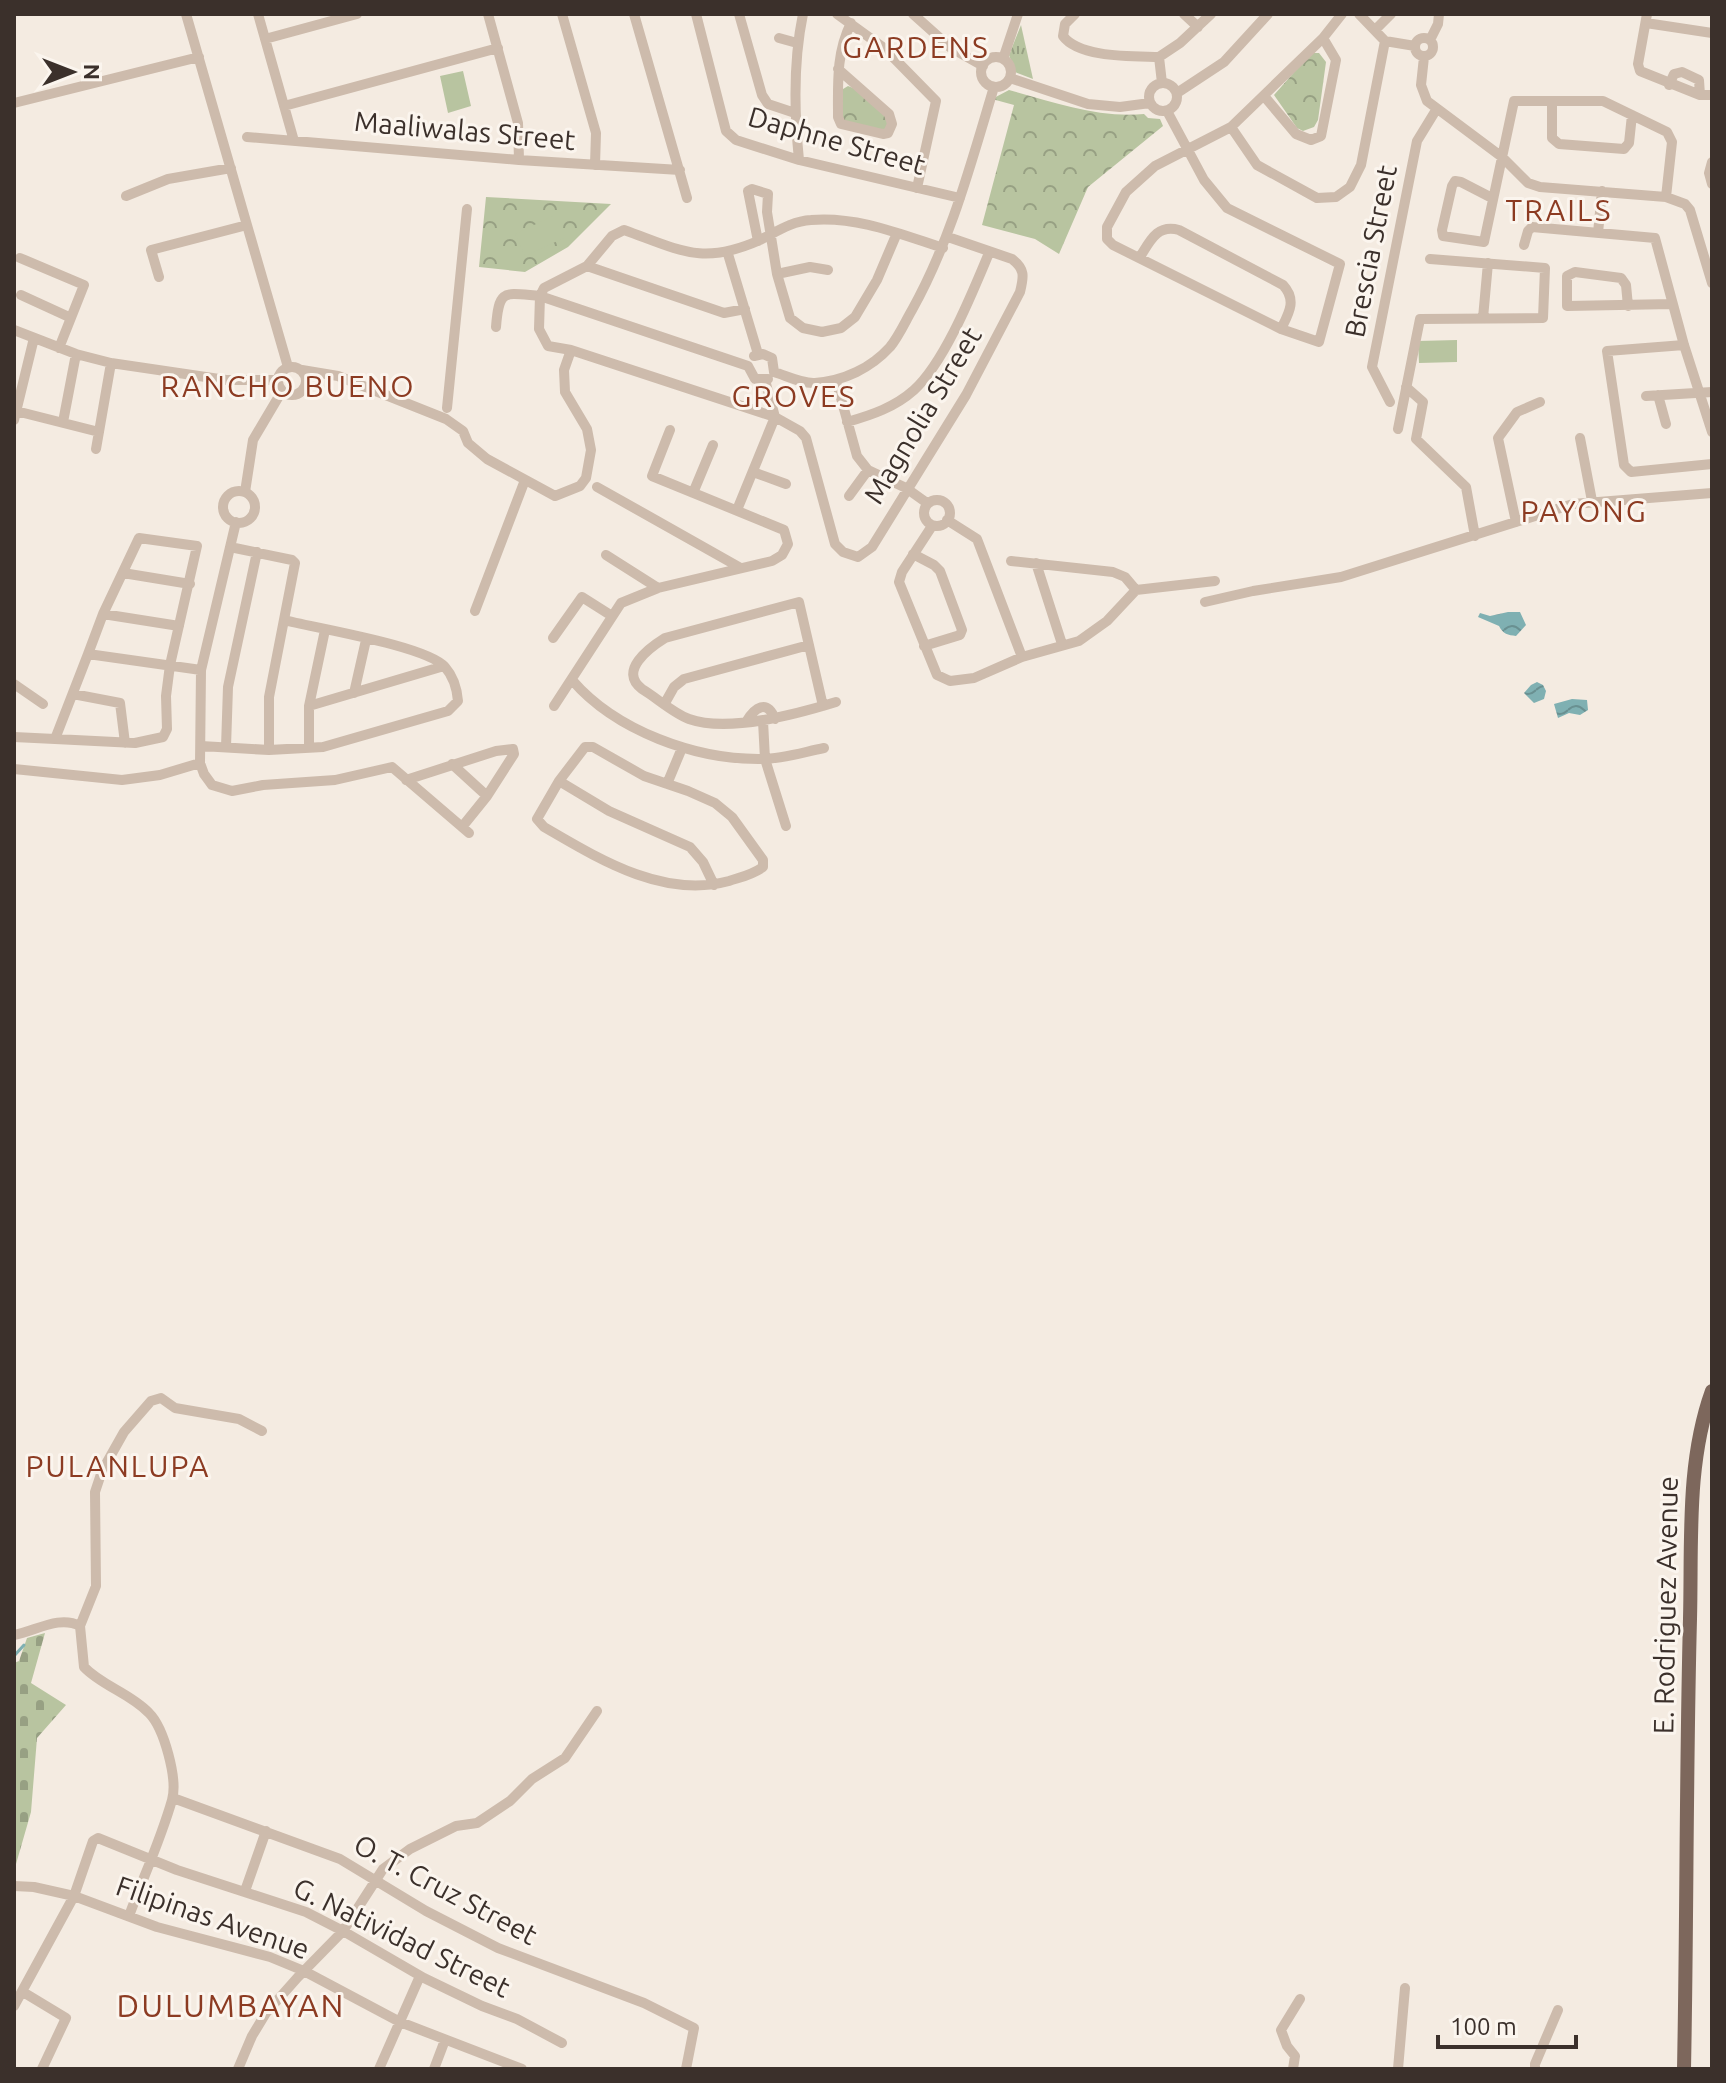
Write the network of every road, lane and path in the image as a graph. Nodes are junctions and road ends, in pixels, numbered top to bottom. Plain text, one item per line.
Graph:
1 (186, 14) edge
2 (258, 14) edge
3 (357, 14) edge
4 (488, 14) edge
5 (562, 14) edge
6 (634, 14) edge
7 (696, 14) edge
8 (739, 14) edge
9 (803, 14) edge
10 (837, 14) edge
11 (913, 14) edge
12 (1018, 14) edge
13 (1075, 14) edge
14 (1184, 14) edge
15 (1211, 14) edge
16 (1268, 14) edge
17 (1342, 14) edge
18 (1359, 14) edge
19 (1391, 14) edge
20 (1439, 14) edge
21 (1646, 18) edge
22 (851, 23) junction
23 (1198, 27) junction
24 (1376, 29) junction
25 (1712, 33) edge
26 (779, 38) dead end
27 (1323, 38) junction
28 (265, 39) junction
29 (1430, 40) junction
30 (1385, 41) junction
31 (797, 43) junction
32 (1415, 46) junction
33 (498, 48) junction
34 (199, 57) junction
35 (1159, 57) junction
36 (1424, 57) junction
37 (1003, 59) junction
38 (983, 66) junction
39 (838, 69) junction
40 (1010, 78) junction
41 (1162, 83) junction
42 (1669, 85) junction
43 (994, 87) junction
44 (1177, 93) junction
45 (1700, 95) junction
46 (1712, 95) edge
47 (1264, 96) junction
48 (1552, 102) junction
49 (14, 103) edge
50 (1150, 103) junction
51 (284, 106) junction
52 (1436, 110) junction
53 (1167, 111) junction
54 (795, 113) junction
55 (1632, 115) junction
56 (1231, 127) junction
57 (247, 137) dead end
58 (294, 141) junction
59 (1186, 148) junction
60 (1502, 157) junction
61 (519, 160) junction
62 (799, 160) junction
63 (1712, 162) edge
64 (595, 165) junction
65 (231, 168) junction
66 (680, 170) junction
67 (1712, 184) edge
68 (917, 188) junction
69 (1602, 191) junction
70 (126, 196) dead end
71 (1666, 197) junction
72 (687, 198) dead end
73 (960, 198) junction
74 (1492, 198) junction
75 (467, 209) dead end
76 (247, 225) junction
77 (897, 233) junction
78 (1598, 233) junction
79 (772, 234) junction
80 (758, 241) junction
81 (945, 243) junction
82 (1524, 245) dead end
83 (989, 253) junction
84 (728, 254) junction
85 (1140, 257) junction
86 (20, 258) dead end
87 (1430, 259) dead end
88 (1488, 263) junction
89 (587, 266) junction
90 (828, 270) dead end
91 (777, 274) junction
92 (159, 277) dead end
93 (1712, 283) edge
94 (21, 295) dead end
95 (540, 296) junction
96 (1672, 304) junction
97 (1628, 306) junction
98 (745, 309) junction
99 (69, 317) junction
100 (1483, 318) junction
101 (496, 327) dead end
102 (1281, 329) junction
103 (14, 330) edge
104 (34, 338) junction
105 (1684, 345) junction
106 (59, 348) junction
107 (571, 350) junction
108 (76, 354) junction
109 (758, 354) junction
110 (111, 363) junction
111 (748, 366) junction
112 (288, 367) junction
113 (302, 370) junction
114 (774, 372) junction
115 (278, 380) junction
116 (765, 380) junction
117 (836, 380) junction
118 (1406, 387) junction
119 (282, 391) junction
120 (1706, 391) edge
121 (1390, 402) dead end
122 (1540, 402) dead end
123 (447, 408) dead end
124 (15, 415) edge
125 (775, 417) junction
126 (63, 422) junction
127 (847, 422) junction
128 (1666, 424) dead end
129 (1398, 429) dead end
130 (670, 430) dead end
131 (99, 432) junction
132 (1712, 432) edge
133 (1580, 438) dead end
134 (713, 445) dead end
135 (96, 449) dead end
136 (1712, 464) edge
137 (868, 470) junction
138 (753, 472) junction
139 (525, 480) junction
140 (786, 484) dead end
141 (597, 487) dead end
142 (906, 488) junction
143 (245, 492) junction
144 (693, 493) junction
145 (1712, 493) edge
146 (849, 496) dead end
147 (1592, 501) junction
148 (927, 503) junction
149 (737, 510) junction
150 (947, 520) junction
151 (236, 522) junction
152 (1516, 522) junction
153 (932, 526) junction
154 (1475, 536) junction
155 (230, 547) junction
156 (257, 552) junction
157 (913, 554) junction
158 (606, 555) dead end
159 (1011, 561) dead end
160 (1036, 563) junction
161 (739, 567) junction
162 (123, 573) junction
163 (1215, 581) dead end
164 (190, 584) junction
165 (658, 588) junction
166 (1136, 590) junction
167 (1205, 602) dead end
168 (475, 611) dead end
169 (103, 614) junction
170 (612, 616) junction
171 (284, 620) junction
172 (179, 626) junction
173 (325, 630) junction
174 (553, 638) dead end
175 (366, 640) junction
176 (1062, 644) junction
177 (809, 645) junction
178 (924, 646) junction
179 (88, 654) junction
180 (1022, 657) junction
181 (170, 665) junction
182 (444, 666) junction
183 (201, 670) junction
184 (572, 680) junction
185 (14, 684) edge
186 (354, 693) junction
187 (73, 694) junction
188 (836, 702) dead end
189 (665, 703) junction
190 (43, 704) dead end
191 (309, 706) junction
192 (554, 706) dead end
193 (823, 706) junction
194 (769, 720) junction
195 (14, 737) edge
196 (55, 739) junction
197 (125, 743) junction
198 (201, 746) junction
199 (226, 747) junction
200 (309, 748) junction
201 (682, 748) junction
202 (824, 748) dead end
203 (269, 750) junction
204 (765, 759) junction
205 (200, 763) junction
206 (452, 764) junction
207 (14, 769) edge
208 (406, 780) junction
209 (559, 781) junction
210 (667, 784) junction
211 (487, 796) junction
212 (786, 826) dead end
213 (714, 885) junction
214 (1712, 1391) edge
215 (262, 1431) dead end
216 (80, 1626) junction
217 (14, 1635) edge
218 (597, 1711) dead end
219 (173, 1798) junction
220 (266, 1831) junction
221 (150, 1859) junction
222 (376, 1880) junction
223 (14, 1886) edge
224 (245, 1891) junction
225 (74, 1896) junction
226 (129, 1916) junction
227 (343, 1931) junction
228 (304, 1971) junction
229 (420, 1976) junction
230 (1405, 1988) dead end
231 (23, 1992) junction
232 (1300, 1999) dead end
233 (14, 2006) edge
234 (1558, 2010) dead end
235 (400, 2022) junction
236 (445, 2040) junction
237 (562, 2043) dead end
238 (42, 2069) edge
239 (238, 2069) edge
240 (379, 2069) edge
241 (434, 2069) edge
242 (522, 2069) edge
243 (686, 2069) edge
244 (1293, 2069) edge
245 (1398, 2069) edge
246 (1535, 2069) edge
247 (1684, 2069) edge

1 - 34 street
2 - 28 street
3 - 28 street
4 - 33 street
5 - 64 street
6 - 66 street
7 - 62 street, Daphne Street
8 - 54 street
9 - 31 street
10 - 22 street
11 - 38 street
12 - 37 street
13 - 35 street
14 - 23 street
15 - 23 street
16 - 44 street
17 - 27 street
18 - 24 street
19 - 24 street
20 - 29 street
21 - 25 street
21 - 42 street
22 - 39 street
22 - 68 street
23 - 35 street
24 - 30 street
26 - 31 street
27 - 47 street
27 - 47 street
28 - 51 street
29 - 32 street
29 - 36 street
30 - 32 street
30 - 56 street
31 - 54 street
32 - 36 street
33 - 51 street
33 - 61 street
34 - 49 street
34 - 65 street
35 - 41 street
36 - 52 street
37 - 38 street
37 - 40 street
38 - 43 street
39 - 39 street
40 - 43 street
40 - 50 street
41 - 44 street
41 - 50 street
42 - 45 street
42 - 45 street
43 - 73 street
44 - 53 street
45 - 46 street
47 - 56 street
48 - 55 street
48 - 55 street
48 - 60 street
50 - 53 street
51 - 58 street
52 - 60 street
52 - 121 street, Brescia Street
53 - 59 street
54 - 62 street
55 - 71 street
56 - 59 street
57 - 58 street, Maaliwalas Street
58 - 61 street, Maaliwalas Street
59 - 85 street
59 - 102 street
60 - 69 street
60 - 74 street
61 - 64 street, Maaliwalas Street
62 - 68 street, Daphne Street
63 - 67 street
64 - 66 street, Maaliwalas Street
65 - 70 street
65 - 76 street
66 - 72 street
68 - 73 street, Daphne Street
69 - 71 street
69 - 78 street
71 - 93 street
73 - 81 street
74 - 74 street
75 - 123 street
76 - 92 street
76 - 112 street
77 - 79 street
77 - 81 street
77 - 91 street
78 - 82 street
78 - 96 street
79 - 80 street
79 - 80 street
79 - 91 street
80 - 84 street
81 - 83 street
81 - 117 street
83 - 127 street
83 - 142 street, Magnolia Street
84 - 89 street
84 - 98 street
85 - 102 street
85 - 102 street
86 - 99 street
87 - 88 street
88 - 100 street
88 - 100 street
89 - 95 street
89 - 98 street
90 - 91 street
94 - 99 street
95 - 101 street
95 - 107 street
95 - 111 street
96 - 97 street
96 - 105 street
97 - 97 street
98 - 109 street
99 - 106 street
100 - 118 street
103 - 104 street
104 - 106 street
104 - 124 street
105 - 120 street
105 - 136 street
106 - 108 street
107 - 125 street
107 - 139 street
108 - 110 street
108 - 126 street
109 - 111 street
109 - 114 street
110 - 115 street
110 - 131 street
111 - 116 street
112 - 113 street
112 - 115 street
113 - 119 street
113 - 139 street
114 - 116 street
114 - 117 street
115 - 119 street
116 - 125 street
117 - 127 street
118 - 129 street
118 - 154 street
119 - 143 street
120 - 128 street
120 - 132 street
122 - 152 street
124 - 126 street
125 - 138 street
125 - 142 street, Magnolia Street
126 - 131 street
127 - 137 street
130 - 144 street
131 - 135 street
133 - 147 street
134 - 144 street
137 - 142 street
137 - 146 street
138 - 140 street
138 - 149 street
139 - 168 street
141 - 161 street
142 - 148 street
143 - 151 street
143 - 151 street
144 - 149 street
145 - 147 street
147 - 152 street
148 - 150 street
148 - 153 street
149 - 161 street
150 - 153 street
150 - 180 street
151 - 155 street
152 - 154 street
153 - 157 street
154 - 167 street
155 - 156 street
155 - 183 street
156 - 171 street
156 - 199 street
157 - 178 street
157 - 178 street
158 - 165 street
159 - 160 street
160 - 166 street
160 - 176 street
161 - 165 street
162 - 164 street
162 - 164 street
162 - 169 street
163 - 166 street
164 - 172 street
165 - 170 street
166 - 176 street
169 - 172 street
169 - 179 street
170 - 174 street
170 - 184 street
171 - 173 street
171 - 203 street
172 - 181 street
173 - 175 street
173 - 191 street
175 - 182 street
175 - 186 street
176 - 180 street
177 - 189 street
177 - 189 street
177 - 193 street
178 - 180 street
179 - 181 street
179 - 187 street
181 - 183 street
181 - 197 street
182 - 186 street
182 - 200 street
183 - 198 street
184 - 192 street
184 - 201 street
185 - 190 street
186 - 191 street
187 - 196 street
187 - 197 street
188 - 193 street
189 - 194 street
191 - 200 street
193 - 194 street
194 - 204 street
195 - 196 street
196 - 197 street
198 - 199 street
198 - 205 street
199 - 203 street
200 - 203 street
201 - 204 street
201 - 210 street
202 - 204 street
204 - 212 street
205 - 207 street
205 - 208 street
206 - 208 street
206 - 211 street
206 - 211 street
208 - 211 street
209 - 210 street
209 - 213 street
209 - 213 street
210 - 213 street
214 - 247 main road, E. Rodriguez Avenue
215 - 216 street
216 - 217 street
216 - 219 street
218 - 222 street
219 - 220 street, O. T. Cruz Street
219 - 221 street
220 - 222 street, O. T. Cruz Street
220 - 224 street
221 - 224 street, G. Natividad Street
221 - 225 street, G. Natividad Street
221 - 226 street
222 - 227 street
222 - 243 street, O. T. Cruz Street
223 - 225 street, Filipinas Avenue
224 - 227 street, G. Natividad Street
225 - 226 street, Filipinas Avenue
225 - 231 street
226 - 228 street, Filipinas Avenue
227 - 228 street
227 - 229 street, G. Natividad Street
228 - 235 street, Filipinas Avenue
228 - 239 street
229 - 235 street
229 - 237 street, G. Natividad Street
230 - 245 street
231 - 233 street
231 - 238 street
232 - 244 street
234 - 246 street
235 - 236 street, Filipinas Avenue
235 - 240 street
236 - 241 street
236 - 242 street, Filipinas Avenue

